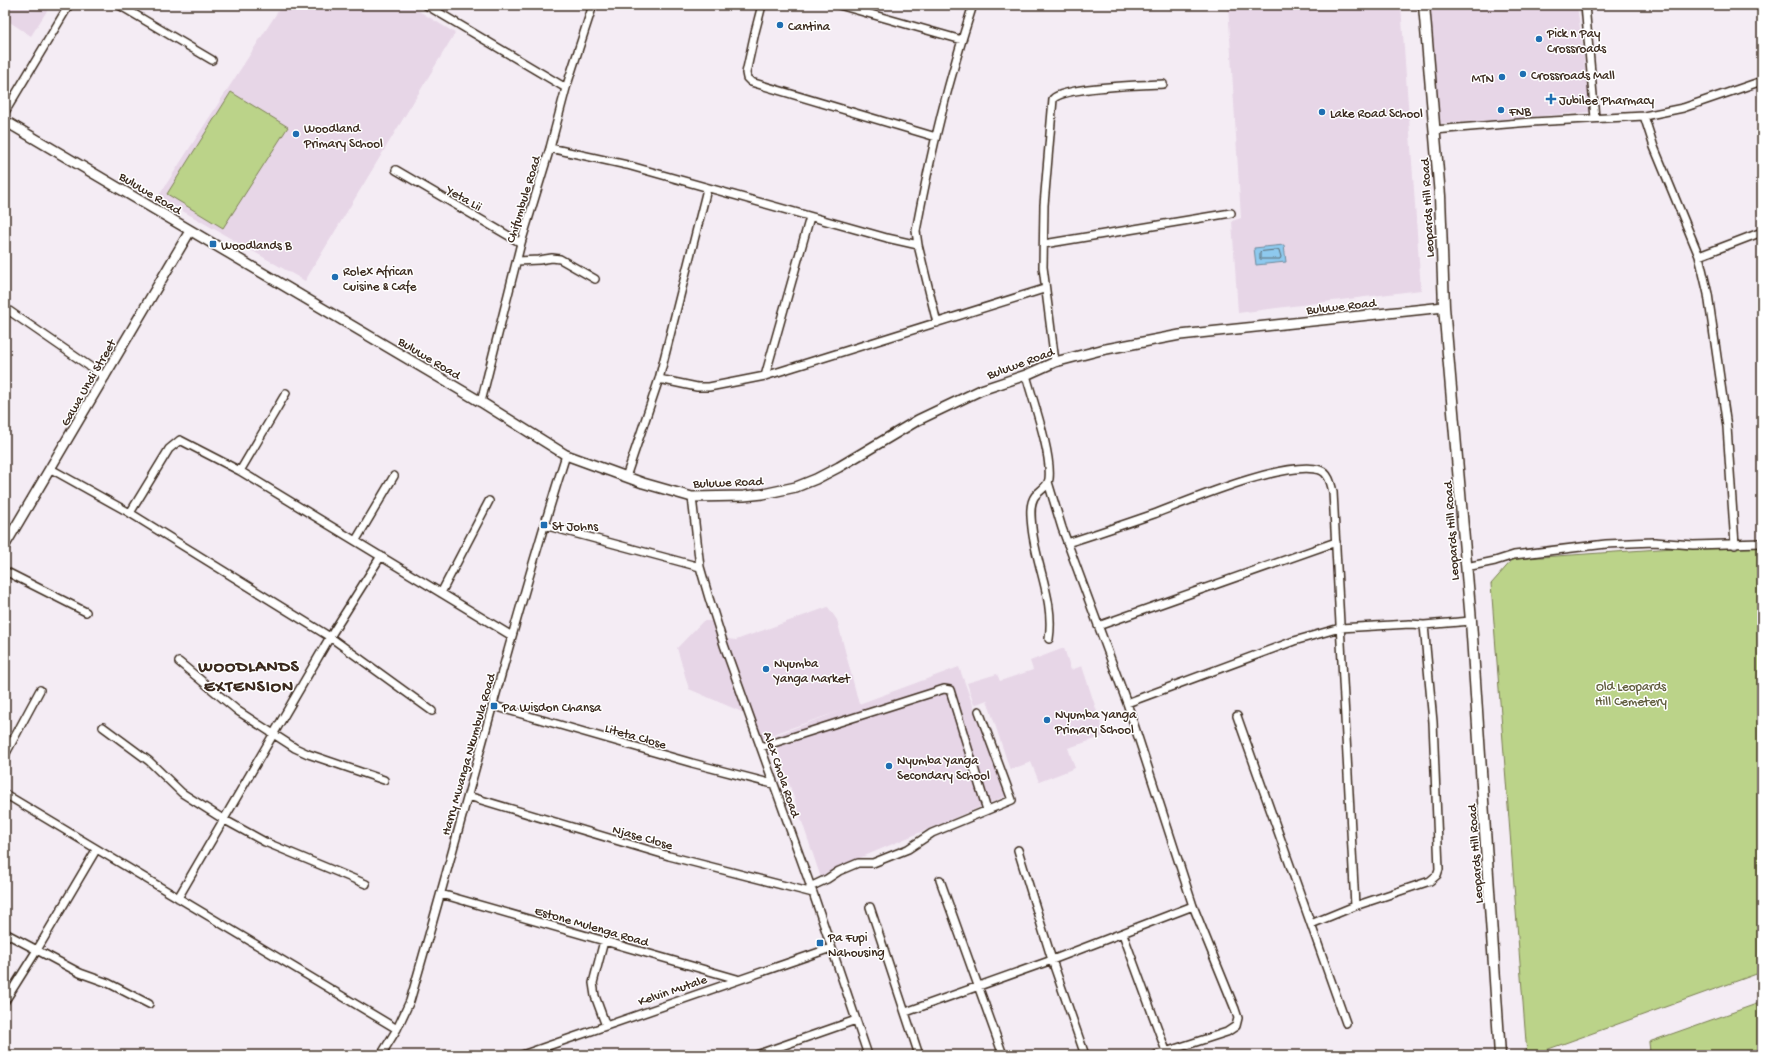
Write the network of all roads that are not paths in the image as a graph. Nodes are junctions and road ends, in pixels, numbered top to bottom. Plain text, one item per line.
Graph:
1 (68, 5) edge
2 (119, 5) edge
3 (426, 5) edge
4 (593, 5) edge
5 (762, 5) edge
6 (839, 5) edge
7 (973, 5) edge
8 (1424, 5) edge
9 (1585, 5) edge
10 (962, 40) junction
11 (212, 60) dead end
12 (1762, 81) edge
13 (1162, 84) dead end
14 (566, 88) junction
15 (5, 112) edge
16 (1644, 116) junction
17 (1595, 118) junction
18 (5, 121) edge
19 (1434, 130) junction
20 (936, 137) junction
21 (550, 148) junction
22 (396, 170) dead end
23 (707, 189) junction
24 (1231, 213) dead end
25 (810, 217) junction
26 (190, 231) junction
27 (1762, 232) edge
28 (521, 244) junction
29 (1044, 244) junction
30 (918, 245) junction
31 (1699, 256) junction
32 (517, 261) junction
33 (595, 279) dead end
34 (1044, 289) junction
35 (1444, 307) junction
36 (5, 308) edge
37 (937, 323) junction
38 (1055, 362) junction
39 (1026, 375) junction
40 (765, 376) junction
41 (105, 377) junction
42 (659, 379) junction
43 (286, 393) dead end
44 (481, 402) junction
45 (566, 455) junction
46 (51, 469) junction
47 (240, 471) junction
48 (394, 476) dead end
49 (626, 477) junction
50 (1048, 482) junction
51 (692, 497) junction
52 (489, 501) dead end
53 (130, 513) junction
54 (544, 525) junction
55 (356, 540) junction
56 (1336, 542) junction
57 (1762, 543) edge
58 (1067, 544) junction
59 (5, 545) edge
60 (1735, 545) junction
61 (381, 556) junction
62 (700, 567) junction
63 (1466, 567) junction
64 (5, 571) edge
65 (441, 593) junction
66 (86, 612) dead end
67 (1471, 621) junction
68 (1424, 625) junction
69 (1098, 626) junction
70 (1340, 628) junction
71 (330, 636) junction
72 (512, 636) junction
73 (1049, 640) dead end
74 (178, 662) dead end
75 (40, 690) dead end
76 (1127, 703) junction
77 (494, 706) junction
78 (432, 711) dead end
79 (980, 711) dead end
80 (1237, 716) dead end
81 (102, 726) dead end
82 (273, 734) junction
83 (761, 748) junction
84 (5, 755) edge
85 (384, 780) dead end
86 (773, 784) junction
87 (5, 794) edge
88 (468, 796) junction
89 (988, 810) junction
90 (223, 819) junction
91 (96, 850) junction
92 (1018, 850) dead end
93 (940, 880) dead end
94 (366, 884) dead end
95 (811, 890) junction
96 (441, 894) junction
97 (178, 898) junction
98 (1193, 906) junction
99 (1355, 906) junction
100 (870, 907) dead end
101 (1311, 924) junction
102 (5, 933) edge
103 (1123, 934) junction
104 (604, 941) junction
105 (831, 948) junction
106 (37, 950) junction
107 (1052, 960) junction
108 (737, 979) junction
109 (977, 986) junction
110 (5, 999) edge
111 (149, 1004) dead end
112 (906, 1012) junction
113 (856, 1020) junction
114 (1346, 1023) dead end
115 (606, 1026) junction
116 (397, 1029) junction
117 (1166, 1051) junction
118 (5, 1052) edge
119 (540, 1052) edge
120 (9, 1055) edge
121 (381, 1055) edge
122 (522, 1055) edge
123 (756, 1055) edge
124 (868, 1055) edge
125 (919, 1055) edge
126 (1002, 1055) edge
127 (1085, 1055) edge
128 (1156, 1055) edge
129 (1500, 1055) edge

1 - 15 street
2 - 11 street
3 - 14 street
4 - 14 street, Chifumbule Road
5 - 20 street
6 - 10 street
7 - 10 street
8 - 19 main road, Leopards Hill Road
9 - 17 street
10 - 20 street
12 - 16 street
13 - 29 street
14 - 21 street, Chifumbule Road
16 - 17 street
16 - 31 street
17 - 19 street
18 - 26 street, Buluwe Road
19 - 35 main road, Leopards Hill Road
20 - 30 street
21 - 23 street
21 - 28 street, Chifumbule Road
22 - 28 street, Yeta Lii
23 - 25 street
23 - 42 street
24 - 29 street
25 - 30 street
25 - 40 street
26 - 41 street, Gawa Undi Street
26 - 44 street, Buluwe Road
27 - 31 street
28 - 32 street, Chifumbule Road
29 - 34 street
30 - 37 street
31 - 60 street
32 - 33 street
32 - 44 street, Chifumbule Road
34 - 37 street
34 - 38 street
35 - 38 street, Buluwe Road
35 - 63 main road, Leopards Hill Road
36 - 41 street
37 - 40 street
38 - 39 street, Buluwe Road
39 - 50 street
39 - 51 street, Buluwe Road
40 - 42 street
41 - 46 street, Gawa Undi Street
42 - 49 street
43 - 47 street
44 - 45 street, Buluwe Road
45 - 49 street, Buluwe Road
45 - 54 street, Harry Mwanga Nkumbula Road
46 - 53 street
46 - 59 street, Gawa Undi Street
47 - 53 street
47 - 55 street
48 - 55 street
49 - 51 street, Buluwe Road
50 - 58 street
50 - 73 street
51 - 62 street, Alex Chola Road
52 - 65 street
53 - 71 street
54 - 62 street
54 - 72 street, Harry Mwanga Nkumbula Road
55 - 61 street
56 - 58 street
56 - 69 street
56 - 70 street
57 - 60 street
58 - 69 street
60 - 63 street
61 - 65 street
61 - 71 street
62 - 83 street, Alex Chola Road
63 - 67 main road, Leopards Hill Road
64 - 66 street
65 - 72 street
67 - 68 street
67 - 129 main road, Leopards Hill Road
68 - 70 street
68 - 99 street
69 - 76 street
70 - 76 street
70 - 99 street
71 - 78 street
71 - 82 street
72 - 77 street, Harry Mwanga Nkumbula Road
74 - 82 street
75 - 84 street
76 - 98 street
77 - 86 street, Liteta Close
77 - 88 street, Harry Mwanga Nkumbula Road
79 - 89 street
80 - 101 street
81 - 90 street
82 - 85 street
82 - 90 street
83 - 86 street, Alex Chola Road
83 - 89 street
86 - 95 street, Alex Chola Road
87 - 91 street
88 - 95 street, Njase Close
88 - 96 street, Harry Mwanga Nkumbula Road
89 - 95 street
90 - 94 street
90 - 97 street
91 - 97 street
91 - 106 street
92 - 107 street
93 - 109 street
95 - 105 street, Alex Chola Road
96 - 104 street, Estone Mulenga Road
96 - 116 street, Harry Mwanga Nkumbula Road
97 - 116 street
98 - 103 street
98 - 117 street
99 - 101 street
100 - 112 street
101 - 114 street
102 - 106 street
103 - 107 street
103 - 117 street
104 - 108 street, Estone Mulenga Road
104 - 115 street
105 - 108 street, Kelvin Mutale
105 - 113 street, Alex Chola Road
106 - 110 street
106 - 111 street
107 - 109 street
107 - 127 street
108 - 115 street, Kelvin Mutale
109 - 112 street
109 - 126 street
112 - 125 street
113 - 123 street
113 - 124 street, Alex Chola Road
115 - 119 street, Kelvin Mutale
116 - 121 street, Harry Mwanga Nkumbula Road
117 - 128 street
118 - 120 street
119 - 122 street, Kelvin Mutale

